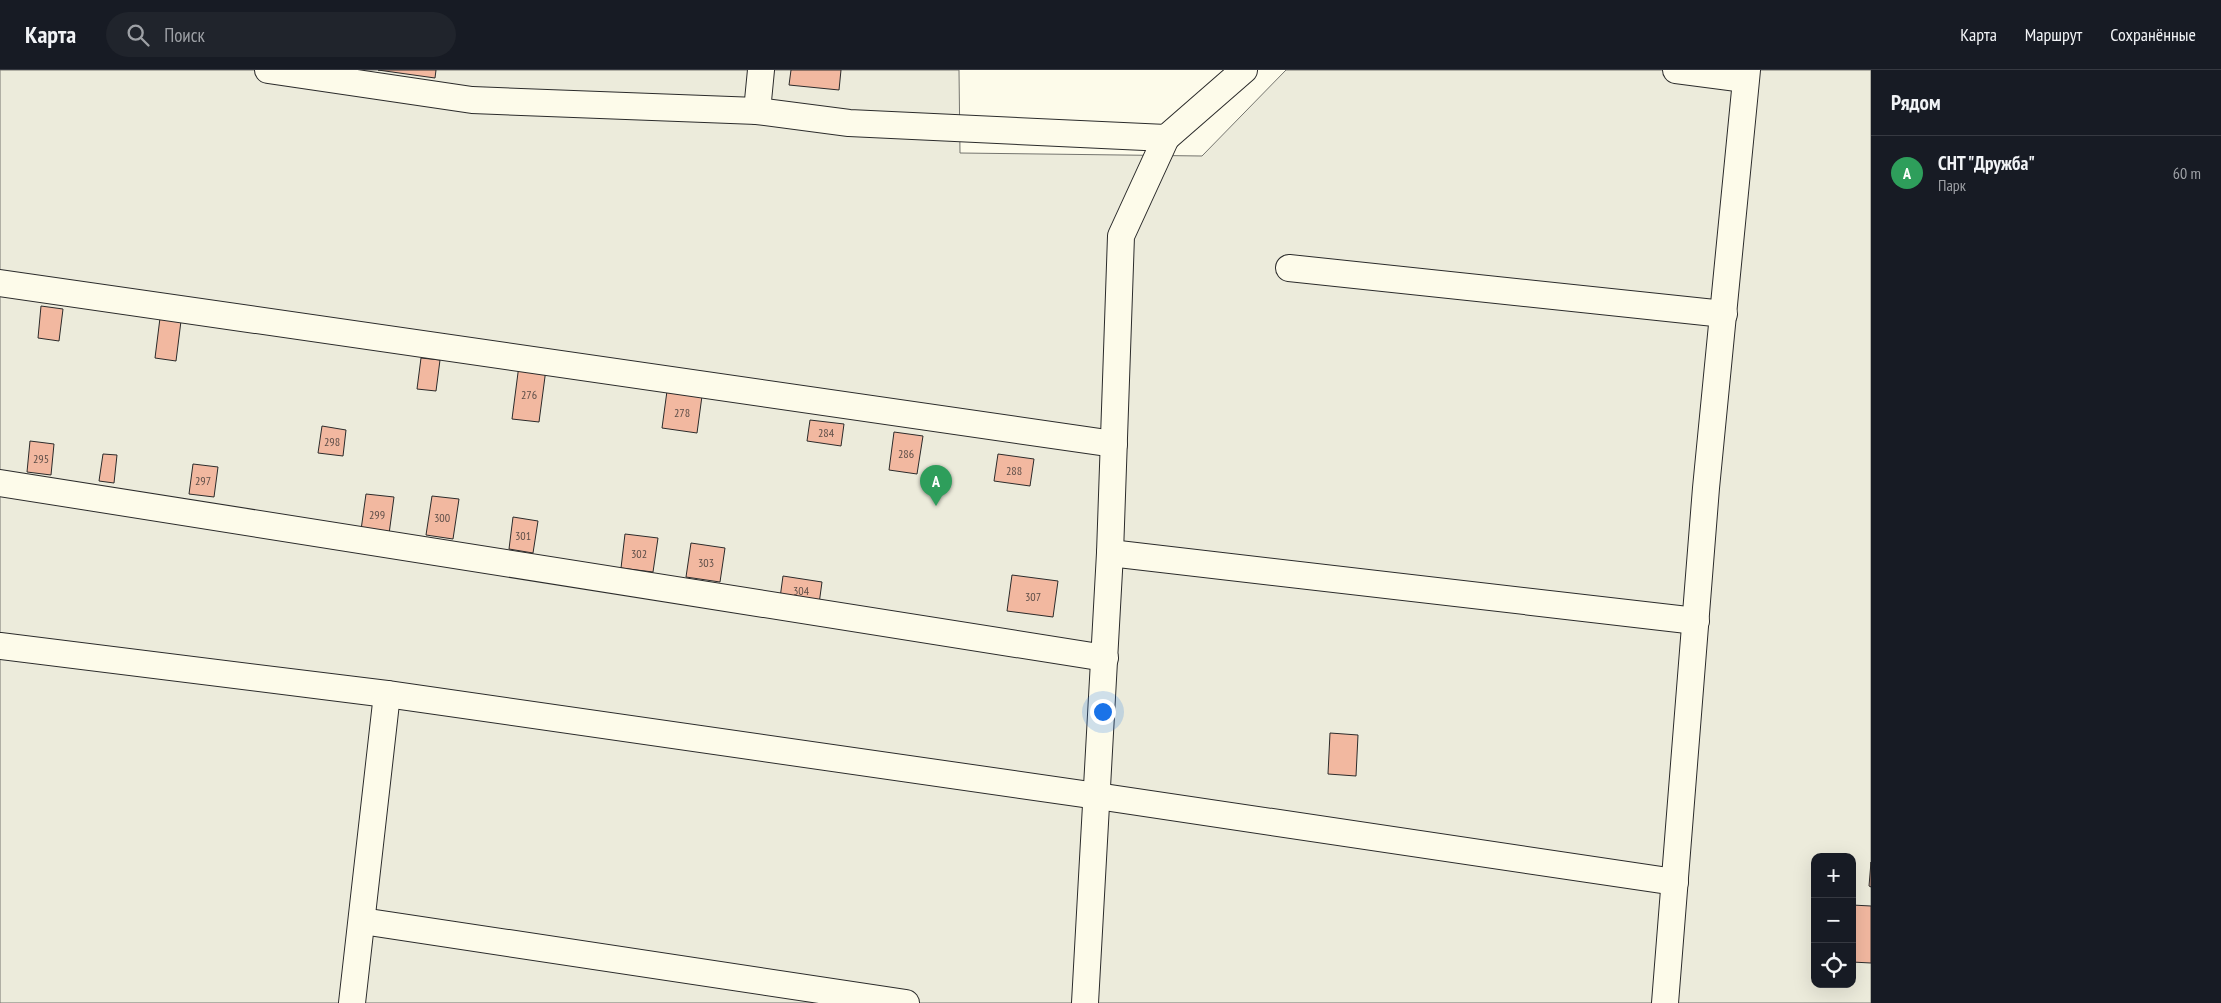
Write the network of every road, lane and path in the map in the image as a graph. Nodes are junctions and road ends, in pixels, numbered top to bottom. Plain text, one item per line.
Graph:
1 (268, 70) edge
2 (761, 70) edge
3 (1244, 70) edge
4 (1676, 70) edge
5 (1746, 75) edge
6 (757, 110) junction
7 (1166, 138) junction
8 (1289, 268) dead end
9 (0, 283) edge
10 (1724, 314) junction
11 (1114, 444) junction
12 (0, 483) edge
13 (1110, 553) junction
14 (1696, 621) junction
15 (0, 646) edge
16 (1104, 658) junction
17 (387, 694) junction
18 (1097, 796) junction
19 (1675, 882) junction
20 (362, 921) junction
21 (352, 1003) edge
22 (906, 1003) edge
23 (1085, 1003) edge
24 (1666, 1003) edge

1 - 6 street
2 - 6 street
3 - 7 street
4 - 5 street
5 - 10 street
6 - 7 street
7 - 11 street
8 - 10 street
9 - 11 street
10 - 14 street
11 - 13 street
12 - 16 street
13 - 14 street
13 - 16 street
14 - 19 street
15 - 17 street
16 - 18 street
17 - 18 street
17 - 20 street
18 - 19 street
18 - 23 street
19 - 24 street
20 - 21 street
20 - 22 street

